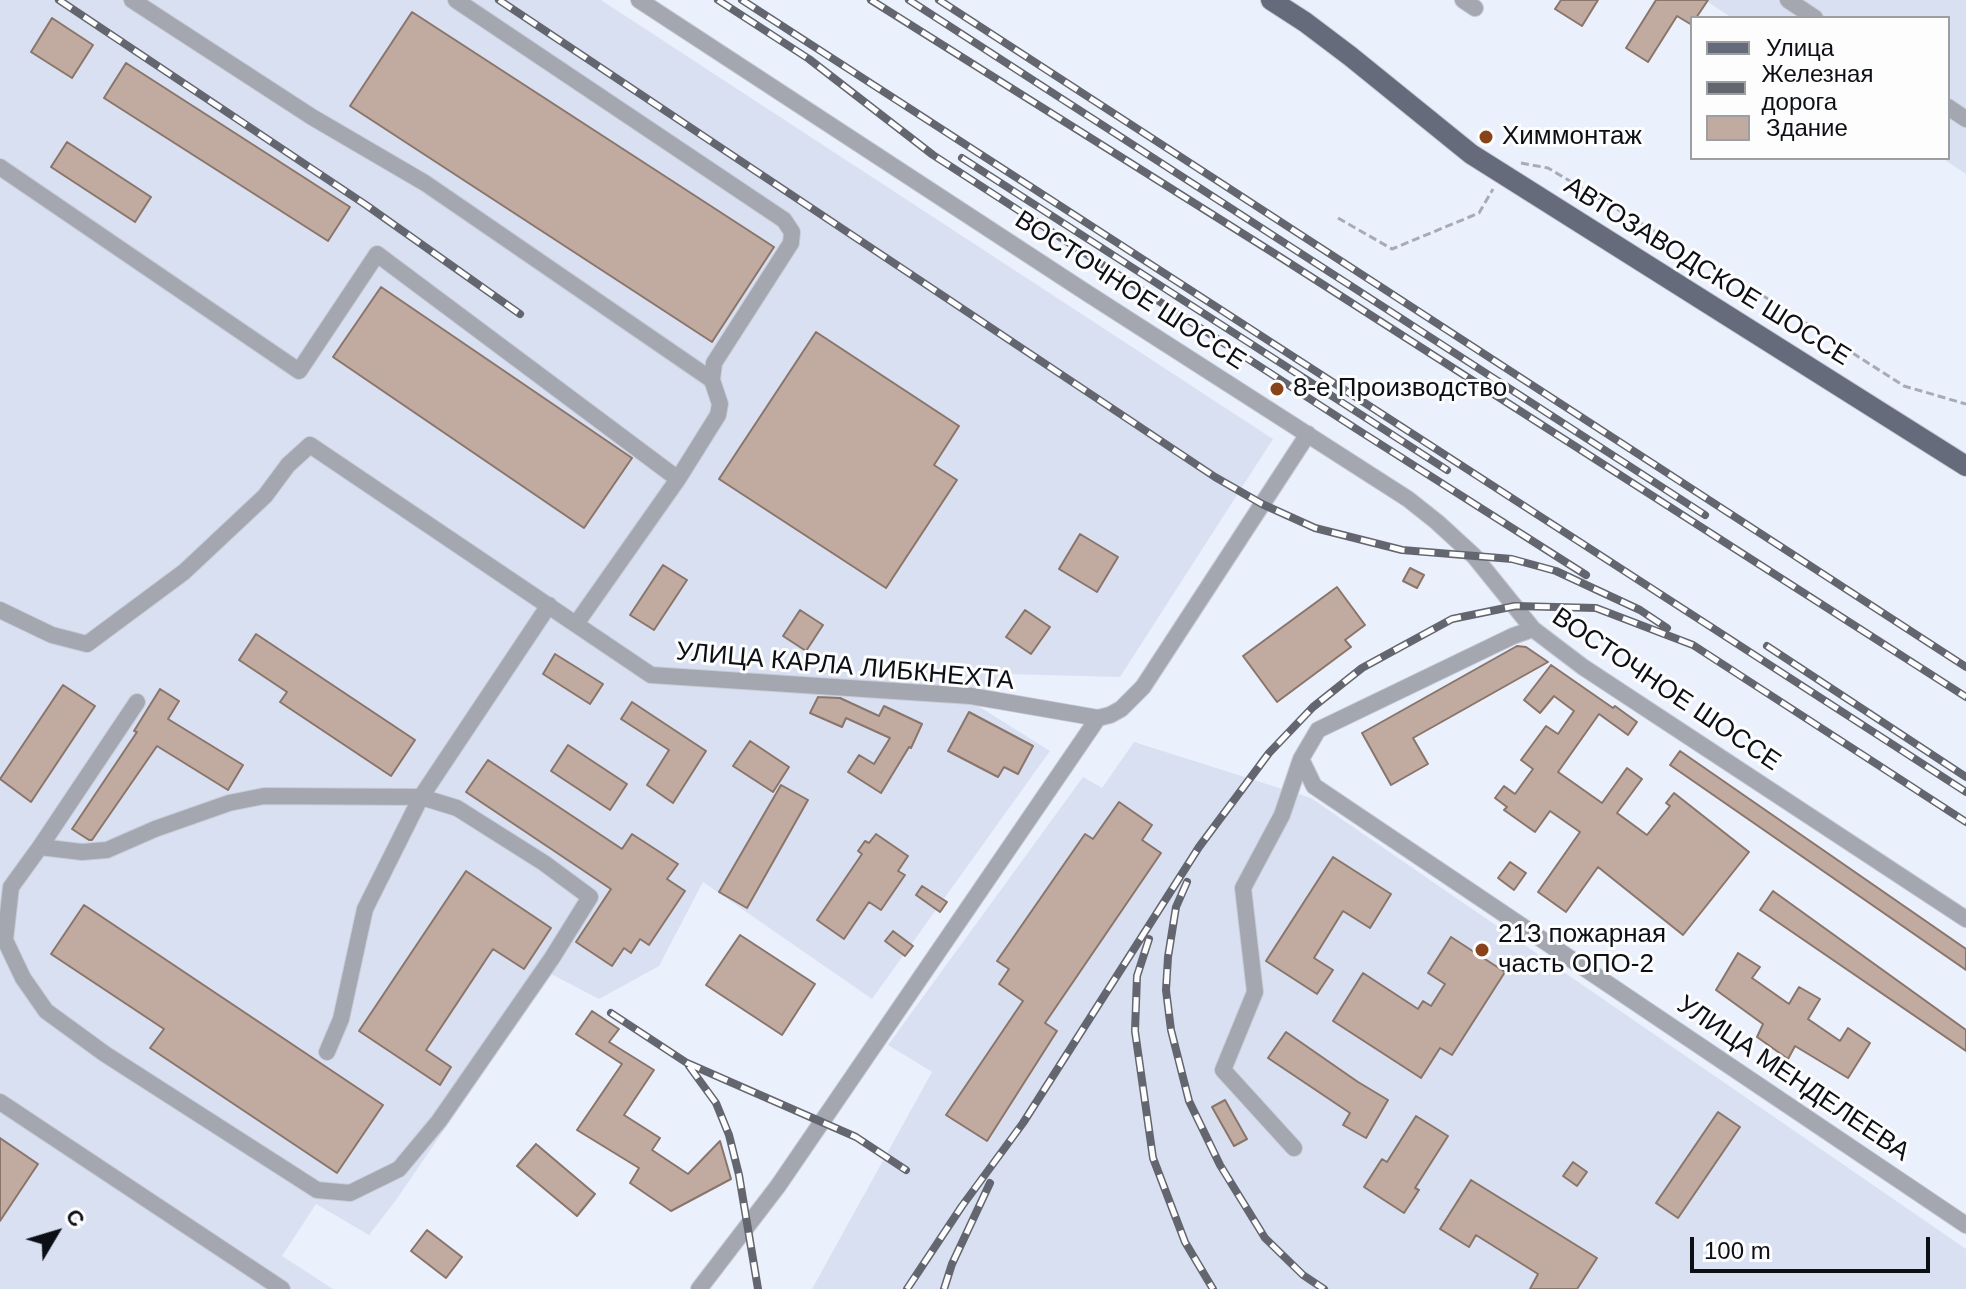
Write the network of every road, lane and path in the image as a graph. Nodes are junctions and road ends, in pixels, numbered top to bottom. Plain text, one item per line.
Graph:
1 (132, 0) edge
2 (456, 0) edge
3 (639, 0) edge
4 (1271, 0) edge
5 (1788, 0) edge
6 (1812, 16) edge
7 (0, 167) edge
8 (712, 380) junction
9 (1308, 434) junction
10 (1966, 466) edge
11 (678, 479) junction
12 (549, 605) junction
13 (0, 610) edge
14 (576, 624) junction
15 (1533, 629) junction
16 (137, 702) dead end
17 (1098, 718) junction
18 (1301, 759) junction
19 (421, 797) junction
20 (40, 847) junction
21 (1966, 919) edge
22 (327, 1052) dead end
23 (0, 1102) edge
24 (1294, 1148) dead end
25 (1966, 1225) edge
26 (282, 1289) edge
27 (699, 1289) edge

1 - 8 street
2 - 8 street
3 - 9 street, ВОСТОЧНОЕ ШОССЕ
4 - 10 main road, АВТОЗАВОДСКОЕ ШОССЕ
5 - 6 street
7 - 11 street
8 - 11 street
9 - 15 street, ВОСТОЧНОЕ ШОССЕ
9 - 17 street
11 - 14 street
12 - 13 street, УЛИЦА КАРЛА ЛИБКНЕХТА
12 - 14 street, УЛИЦА КАРЛА ЛИБКНЕХТА
12 - 19 street
14 - 17 street, УЛИЦА КАРЛА ЛИБКНЕХТА
15 - 18 street
15 - 21 street, ВОСТОЧНОЕ ШОССЕ
16 - 20 street
17 - 27 street
18 - 24 street
18 - 25 street, УЛИЦА МЕНДЕЛЕЕВА
19 - 20 street
19 - 20 street
19 - 22 street
23 - 26 street

